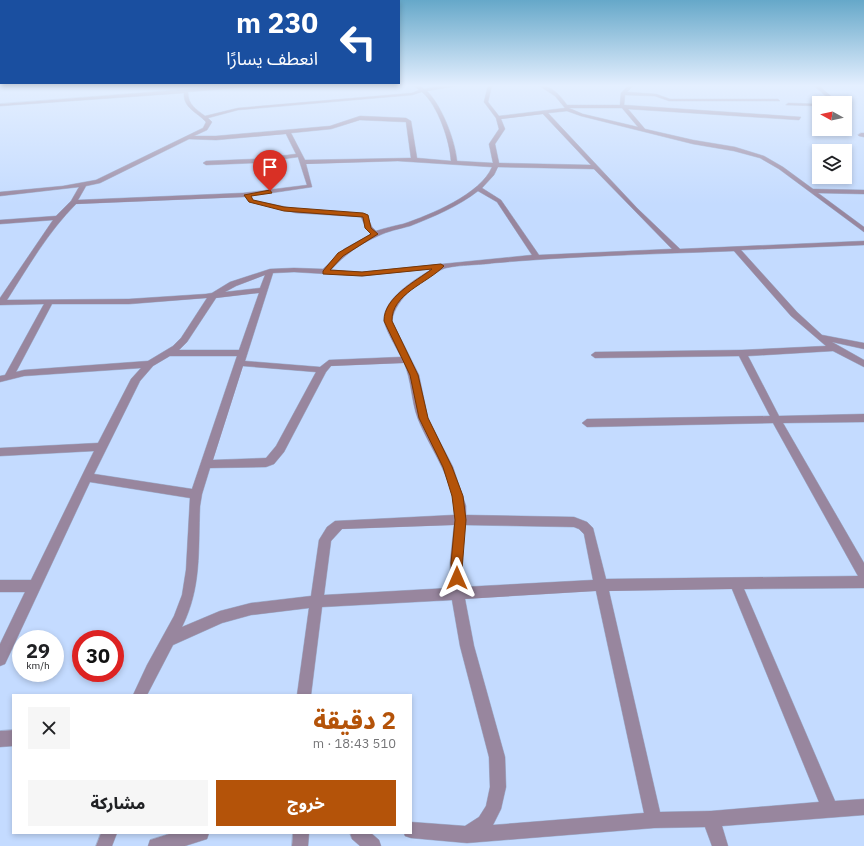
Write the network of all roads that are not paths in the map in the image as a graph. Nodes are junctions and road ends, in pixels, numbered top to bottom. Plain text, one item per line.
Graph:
1 (209, 124) edge
2 (336, 124) edge
3 (409, 124) edge
4 (443, 124) edge
5 (500, 124) edge
6 (555, 124) edge
7 (620, 124) edge
8 (638, 124) edge
9 (643, 130) junction
10 (288, 132) junction
11 (186, 138) junction
12 (299, 155) junction
13 (414, 159) junction
14 (303, 162) junction
15 (454, 163) junction
16 (206, 164) dead end
17 (496, 165) junction
18 (594, 167) junction
19 (83, 186) junction
20 (478, 188) junction
21 (811, 191) junction
22 (864, 192) edge
23 (0, 194) edge
24 (247, 195) junction
25 (74, 202) junction
26 (58, 218) junction
27 (0, 222) edge
28 (864, 230) edge
29 (375, 234) junction
30 (864, 243) edge
31 (736, 249) junction
32 (678, 251) junction
33 (537, 257) junction
34 (441, 266) junction
35 (270, 271) junction
36 (325, 272) junction
37 (263, 290) junction
38 (213, 296) junction
39 (50, 301) junction
40 (1, 303) edge
41 (816, 335) junction
42 (844, 342) junction
43 (864, 343) edge
44 (864, 346) edge
45 (833, 348) junction
46 (742, 352) junction
47 (242, 353) junction
48 (168, 354) junction
49 (596, 355) dead end
50 (406, 360) junction
51 (239, 363) junction
52 (150, 364) junction
53 (863, 364) edge
54 (322, 370) junction
55 (4, 377) edge
56 (864, 418) edge
57 (776, 419) junction
58 (587, 423) dead end
59 (101, 447) junction
60 (0, 452) edge
61 (205, 464) junction
62 (86, 477) junction
63 (196, 494) junction
64 (460, 520) junction
65 (864, 575) edge
66 (864, 582) edge
67 (736, 584) junction
68 (601, 585) junction
69 (0, 586) edge
70 (35, 586) junction
71 (457, 593) junction
72 (318, 602) junction
73 (167, 641) junction
74 (0, 659) edge
75 (140, 694) edge
76 (304, 694) edge
77 (12, 738) edge
78 (0, 739) edge
79 (864, 808) edge
80 (830, 809) junction
81 (711, 818) junction
82 (654, 820) junction
83 (412, 830) edge
84 (109, 834) edge
85 (198, 834) edge
86 (301, 834) edge
87 (359, 834) edge
88 (467, 835) junction
89 (104, 846) edge
90 (156, 846) edge
91 (300, 846) edge
92 (374, 846) edge
93 (720, 846) edge

1 - 11 street
2 - 10 street
3 - 13 street
4 - 15 street
5 - 17 street
6 - 18 street
7 - 9 street
8 - 9 street
9 - 21 street
10 - 11 street
10 - 12 street
11 - 19 street
12 - 14 street
12 - 16 street
13 - 14 street
13 - 15 street
14 - 24 street
15 - 17 street
17 - 18 street
17 - 20 street
18 - 32 street
19 - 23 street
19 - 25 street
20 - 29 street
20 - 33 street
21 - 22 street
21 - 28 street
24 - 25 street
24 - 29 street
25 - 26 street
26 - 27 street
26 - 40 street
29 - 36 street
30 - 31 street
31 - 32 street
31 - 41 street
32 - 33 street
33 - 34 street
34 - 36 street
34 - 50 street
35 - 36 street
35 - 37 street
35 - 38 street
37 - 38 street
37 - 47 street
38 - 39 street
38 - 48 street
39 - 40 street
39 - 55 street
41 - 42 street
41 - 45 street
42 - 43 street
42 - 44 street
45 - 46 street
45 - 53 street
46 - 49 street
46 - 57 street
47 - 48 street
47 - 51 street
48 - 52 street
50 - 54 street
50 - 64 street
51 - 54 street
51 - 61 street
52 - 55 street
52 - 59 street
54 - 61 street
56 - 57 street
57 - 58 street
57 - 65 street
59 - 60 street
59 - 62 street
61 - 63 street
62 - 63 street
62 - 70 street
63 - 73 street
64 - 68 street
64 - 71 street
64 - 72 street
66 - 67 street
67 - 68 street
67 - 80 street
68 - 71 street
68 - 82 street
69 - 70 street
70 - 74 street
71 - 72 street
71 - 88 street
72 - 73 street
72 - 76 street
73 - 75 street
77 - 78 street
79 - 80 street
80 - 81 street
81 - 82 street
81 - 93 street
82 - 88 street
83 - 88 street
84 - 89 street
85 - 90 street
86 - 91 street
87 - 92 street

